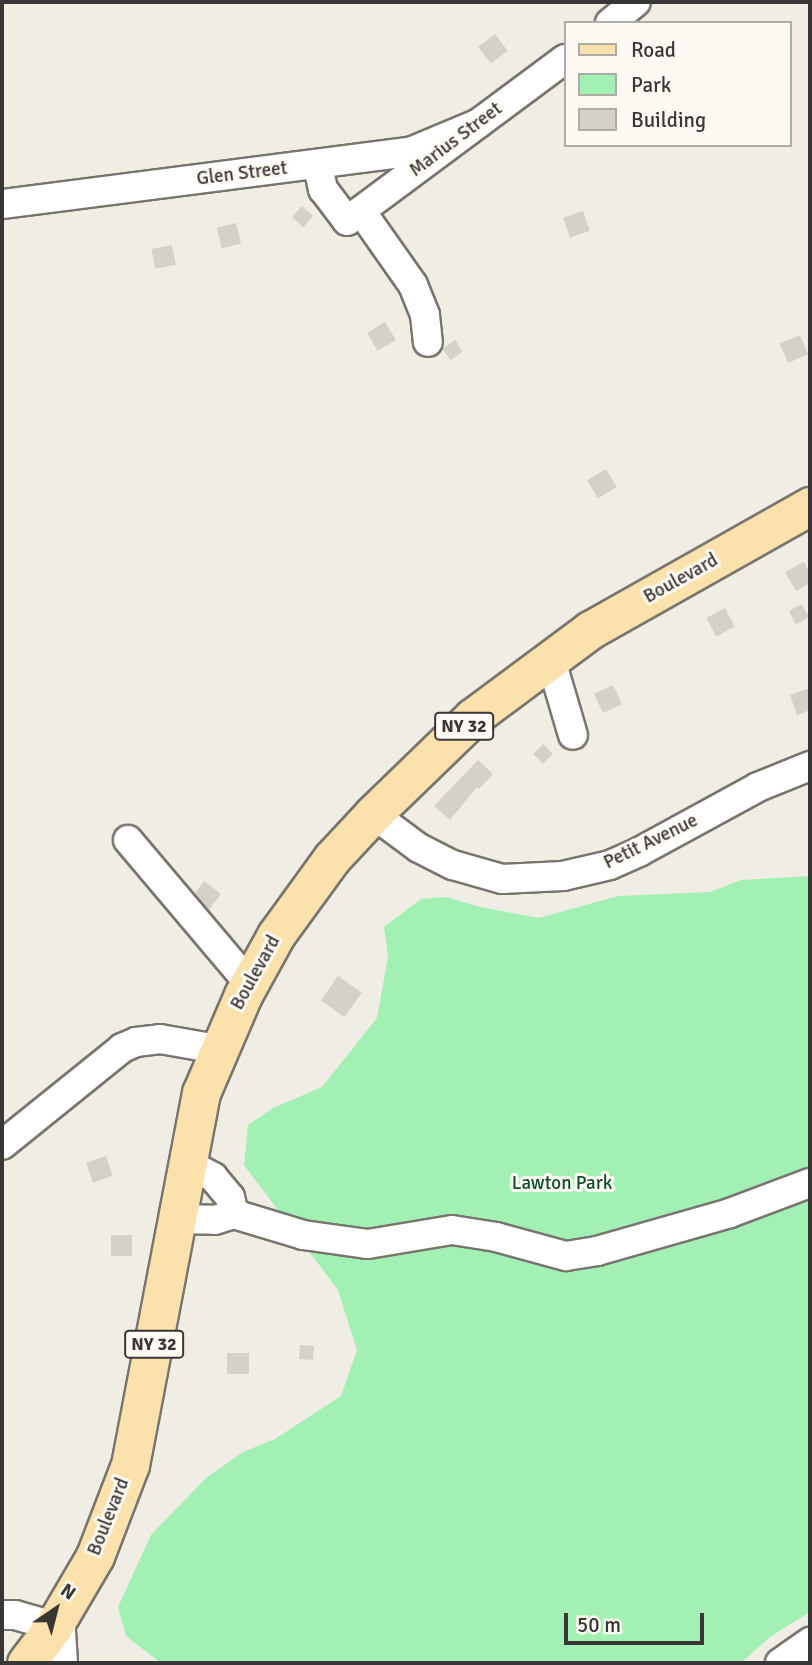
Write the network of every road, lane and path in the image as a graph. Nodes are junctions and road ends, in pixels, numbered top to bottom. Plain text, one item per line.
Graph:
1 (636, 2) edge
2 (612, 21) edge
3 (564, 60) edge
4 (477, 124) junction
5 (318, 166) junction
6 (2, 204) edge
7 (354, 216) junction
8 (428, 342) dead end
9 (810, 506) edge
10 (550, 657) junction
11 (573, 735) dead end
12 (810, 766) edge
13 (373, 814) junction
14 (128, 841) dead end
15 (249, 983) junction
16 (217, 1049) junction
17 (2, 1145) edge
18 (187, 1163) junction
19 (810, 1183) edge
20 (234, 1214) junction
21 (176, 1219) junction
22 (2, 1615) edge
23 (57, 1621) junction
24 (810, 1642) edge
25 (26, 1663) edge
26 (64, 1663) edge
27 (780, 1663) edge

1 - 2 street
3 - 4 street, Marius Street
4 - 5 street, Glen Street
4 - 7 street, Marius Street
5 - 6 street, Glen Street
5 - 7 street
7 - 8 street
9 - 10 main road, Boulevard / NY 32
10 - 11 street
10 - 13 main road, Boulevard / NY 32
12 - 13 street, Petit Avenue
13 - 15 main road, Boulevard / NY 32
14 - 15 street
15 - 16 main road, Boulevard / NY 32
16 - 17 street
16 - 18 main road, Boulevard / NY 32
18 - 20 street
18 - 21 main road, Boulevard / NY 32
19 - 20 street
20 - 21 street
21 - 23 main road, Boulevard / NY 32
22 - 23 street
23 - 25 main road, Boulevard / NY 32
23 - 26 street
24 - 27 street

